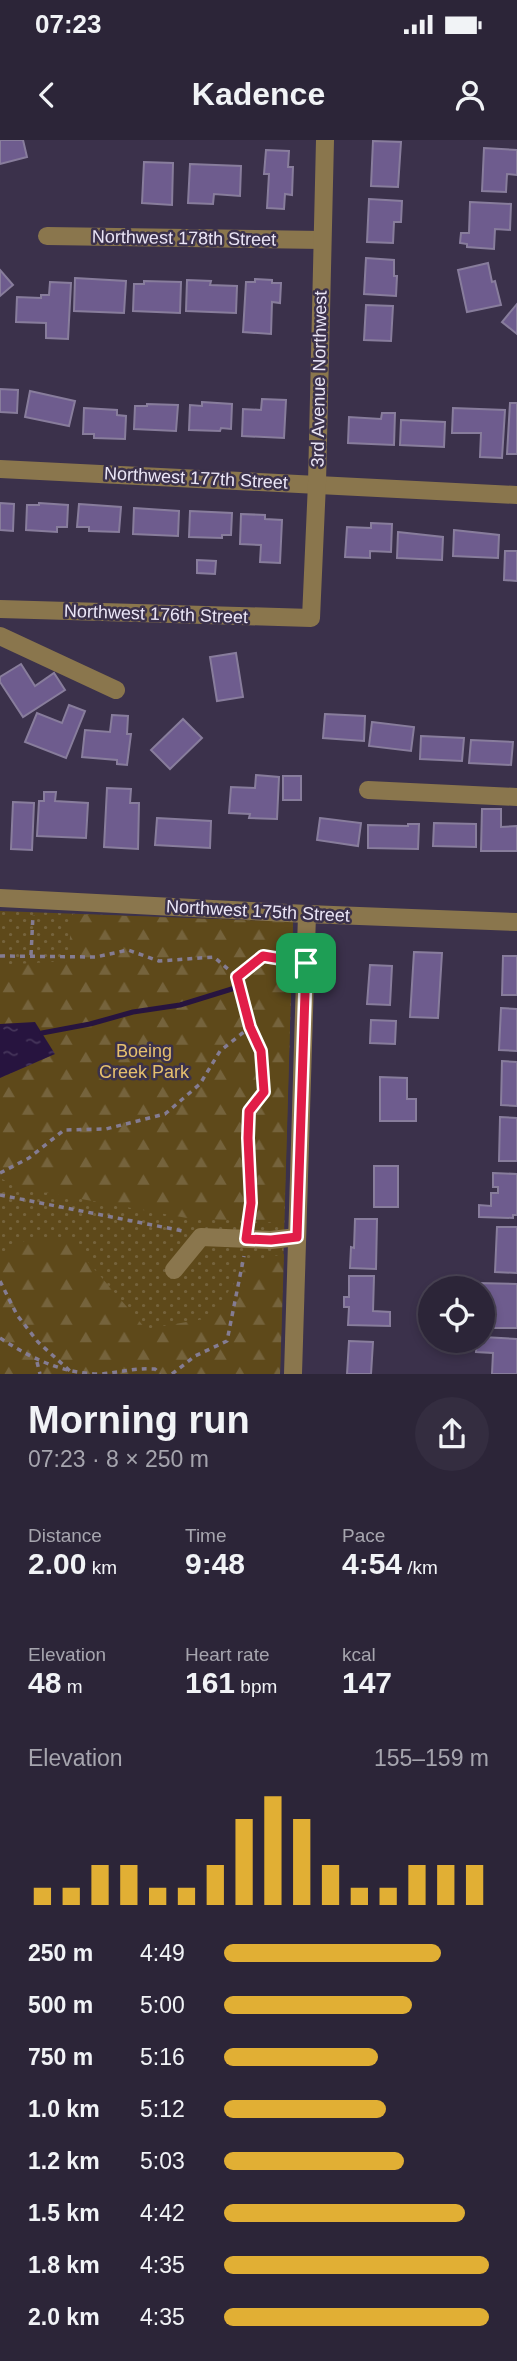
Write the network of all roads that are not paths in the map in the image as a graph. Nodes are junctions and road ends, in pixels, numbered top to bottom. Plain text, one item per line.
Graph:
1 (325, 140) edge
2 (47, 236) dead end
3 (322, 240) junction
4 (0, 469) edge
5 (317, 483) junction
6 (517, 495) edge
7 (0, 609) edge
8 (311, 618) joint
9 (0, 636) edge
10 (116, 690) dead end
11 (368, 790) dead end
12 (517, 797) edge
13 (0, 898) edge
14 (307, 914) junction
15 (517, 922) edge
16 (297, 1237) junction
17 (174, 1270) dead end
18 (293, 1374) edge

1 - 3 street, 3rd Avenue Northwest
2 - 3 street, Northwest 178th Street
3 - 5 street, 3rd Avenue Northwest
4 - 5 street, Northwest 177th Street
5 - 6 street, Northwest 177th Street
5 - 8 street, 3rd Avenue Northwest
7 - 8 street, Northwest 176th Street
9 - 10 street
11 - 12 street
13 - 14 street, Northwest 175th Street
14 - 15 street, Northwest 175th Street
14 - 16 street
16 - 17 street
16 - 18 street

